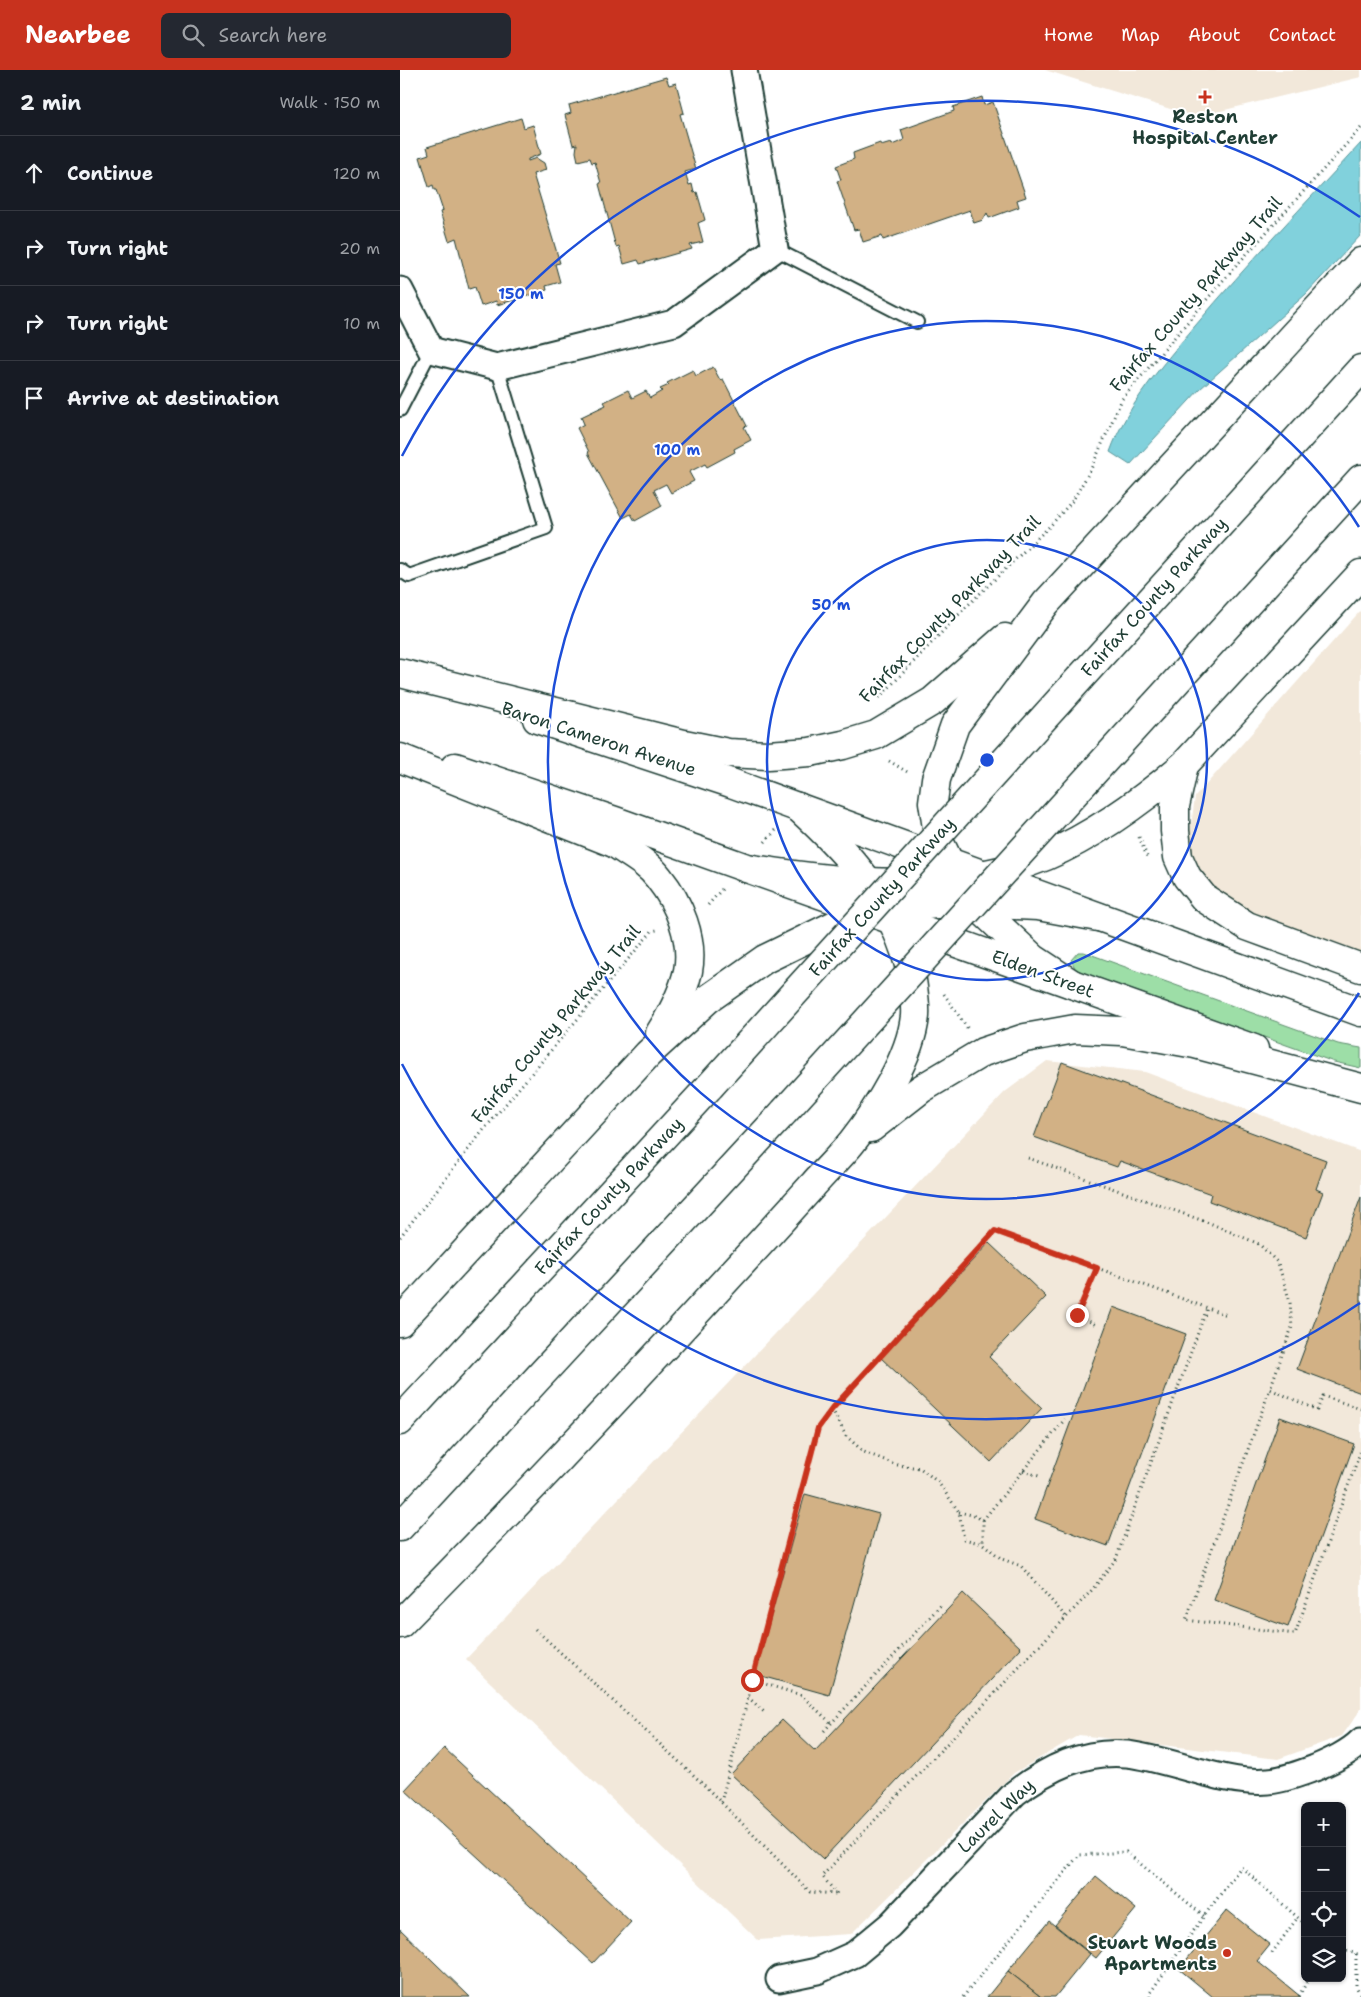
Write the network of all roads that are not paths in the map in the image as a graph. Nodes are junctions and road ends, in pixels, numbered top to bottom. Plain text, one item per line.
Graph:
1 (744, 70) edge
2 (775, 249) junction
3 (1361, 262) edge
4 (400, 290) edge
5 (917, 322) dead end
6 (431, 350) junction
7 (497, 367) junction
8 (1361, 370) edge
9 (400, 410) edge
10 (1361, 479) edge
11 (400, 570) edge
12 (1361, 574) edge
13 (1046, 603) junction
14 (400, 674) edge
15 (400, 750) edge
16 (400, 758) edge
17 (1184, 765) junction
18 (798, 807) junction
19 (739, 864) junction
20 (963, 872) junction
21 (867, 881) junction
22 (975, 904) junction
23 (883, 914) junction
24 (1098, 917) junction
25 (1361, 968) edge
26 (1072, 984) junction
27 (1361, 1012) edge
28 (648, 1054) junction
29 (1361, 1087) edge
30 (852, 1142) junction
31 (400, 1322) edge
32 (400, 1421) edge
33 (400, 1526) edge
34 (400, 1624) edge
35 (1361, 1741) edge
36 (779, 1980) dead end

1 - 2 street
2 - 5 lane
2 - 7 street
3 - 13 main road
4 - 6 street
6 - 7 street
6 - 9 lane
7 - 11 lane
8 - 32 main road, Fairfax County Parkway, bridge
10 - 33 main road, bridge
12 - 17 main road
13 - 14 main road
13 - 20 main road
14 - 18 main road, Baron Cameron Avenue
15 - 19 main road
16 - 28 main road
17 - 20 main road
17 - 25 main road
18 - 20 main road
18 - 21 main road
19 - 21 main road
19 - 23 main road, Elden Street
20 - 21 main road
20 - 22 main road
20 - 24 main road
21 - 23 main road
22 - 23 main road
22 - 24 main road
22 - 26 main road
23 - 26 main road, Elden Street
23 - 28 main road
23 - 30 main road
24 - 27 main road
26 - 29 main road, Elden Street
28 - 31 main road
29 - 30 main road
30 - 34 main road
35 - 36 street, Laurel Way

